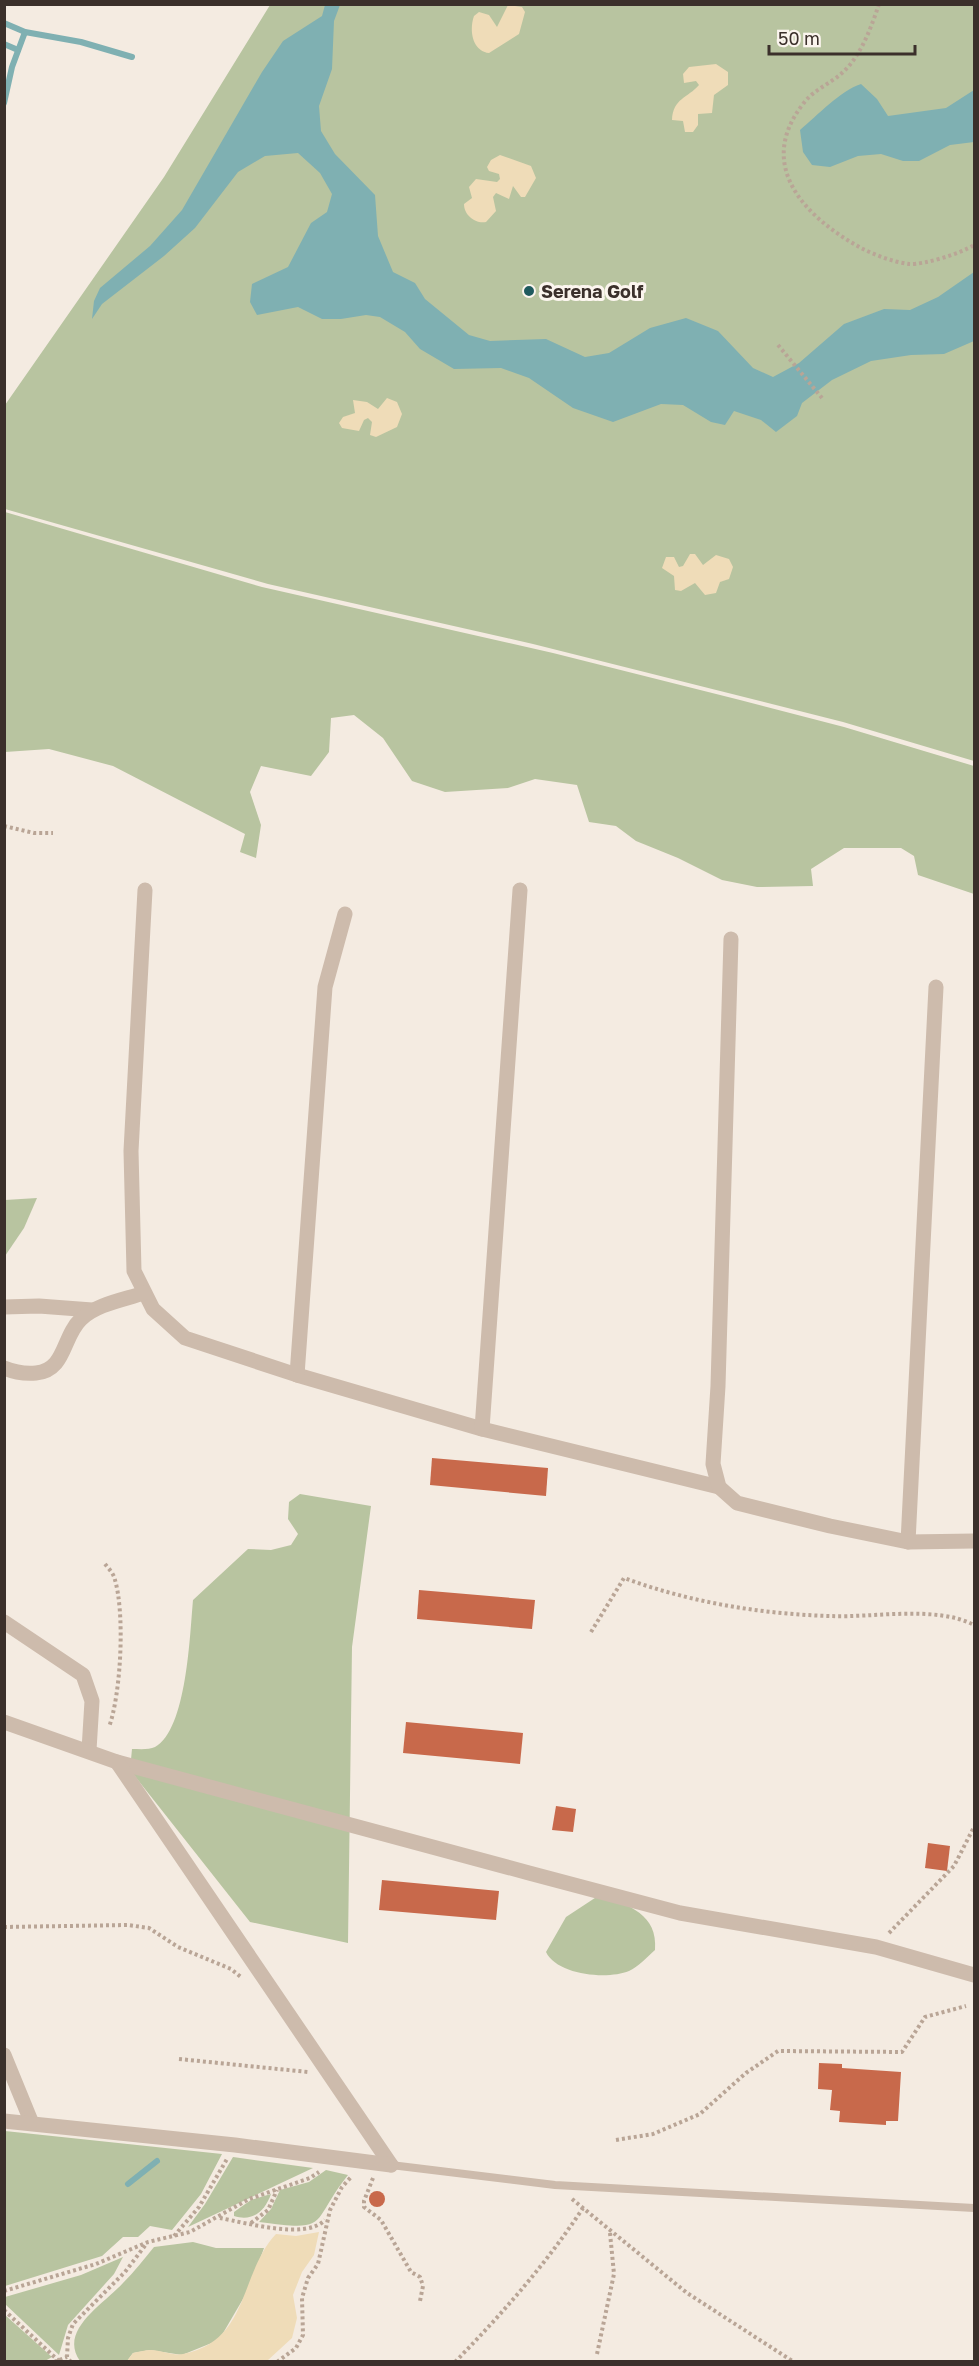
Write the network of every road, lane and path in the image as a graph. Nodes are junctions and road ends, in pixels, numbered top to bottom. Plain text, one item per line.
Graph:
1 (879, 4) edge
2 (975, 245) edge
3 (778, 345) dead end
4 (822, 398) dead end
5 (4, 826) edge
6 (54, 833) dead end
7 (145, 890) dead end
8 (520, 890) dead end
9 (345, 914) dead end
10 (731, 939) dead end
11 (936, 987) dead end
12 (144, 1293) junction
13 (4, 1307) edge
14 (92, 1310) junction
15 (4, 1368) edge
16 (297, 1375) junction
17 (482, 1429) junction
18 (718, 1486) junction
19 (975, 1541) edge
20 (908, 1542) junction
21 (105, 1564) dead end
22 (4, 1622) edge
23 (975, 1625) edge
24 (591, 1632) dead end
25 (4, 1722) edge
26 (90, 1745) junction
27 (117, 1762) junction
28 (975, 1827) edge
29 (4, 1927) edge
30 (876, 1947) junction
31 (975, 1976) edge
32 (269, 1986) junction
33 (966, 2006) dead end
34 (4, 2055) edge
35 (179, 2059) dead end
36 (327, 2073) junction
37 (4, 2121) edge
38 (31, 2121) junction
39 (616, 2140) dead end
40 (235, 2145) junction
41 (339, 2158) junction
42 (377, 2163) junction
43 (555, 2185) junction
44 (278, 2189) junction
45 (583, 2208) junction
46 (975, 2208) edge
47 (328, 2217) junction
48 (218, 2218) junction
49 (251, 2223) junction
50 (610, 2232) junction
51 (173, 2236) junction
52 (148, 2242) junction
53 (4, 2291) edge
54 (420, 2301) dead end
55 (4, 2310) edge
56 (597, 2354) dead end
57 (67, 2357) junction
58 (58, 2361) edge
59 (71, 2361) edge
60 (277, 2361) edge
61 (455, 2361) edge
62 (794, 2361) edge

1 - 2 path
3 - 4 path
5 - 6 path
7 - 12 street
8 - 17 street
9 - 16 street
10 - 18 street
11 - 20 street
12 - 14 street
12 - 16 street
13 - 14 street
14 - 15 street
16 - 17 street
17 - 18 street
18 - 20 street
19 - 20 street
21 - 26 path
22 - 26 street
23 - 24 path
25 - 26 street
26 - 27 street
27 - 30 street
27 - 32 street
28 - 30 path
29 - 32 path
30 - 31 street
32 - 36 street
33 - 39 path
34 - 38 street
35 - 36 path
36 - 42 street
37 - 38 street
38 - 40 street
40 - 41 street
40 - 51 path
41 - 42 street
41 - 44 path
42 - 43 lane
42 - 47 path
42 - 54 path
43 - 45 path
43 - 46 lane
44 - 48 path
44 - 49 path
45 - 50 path
45 - 61 path
47 - 49 path
47 - 60 path
48 - 49 path
48 - 51 path
50 - 56 path
50 - 62 path
51 - 52 path
52 - 53 path
52 - 57 path
55 - 58 path
57 - 58 path
57 - 59 path

